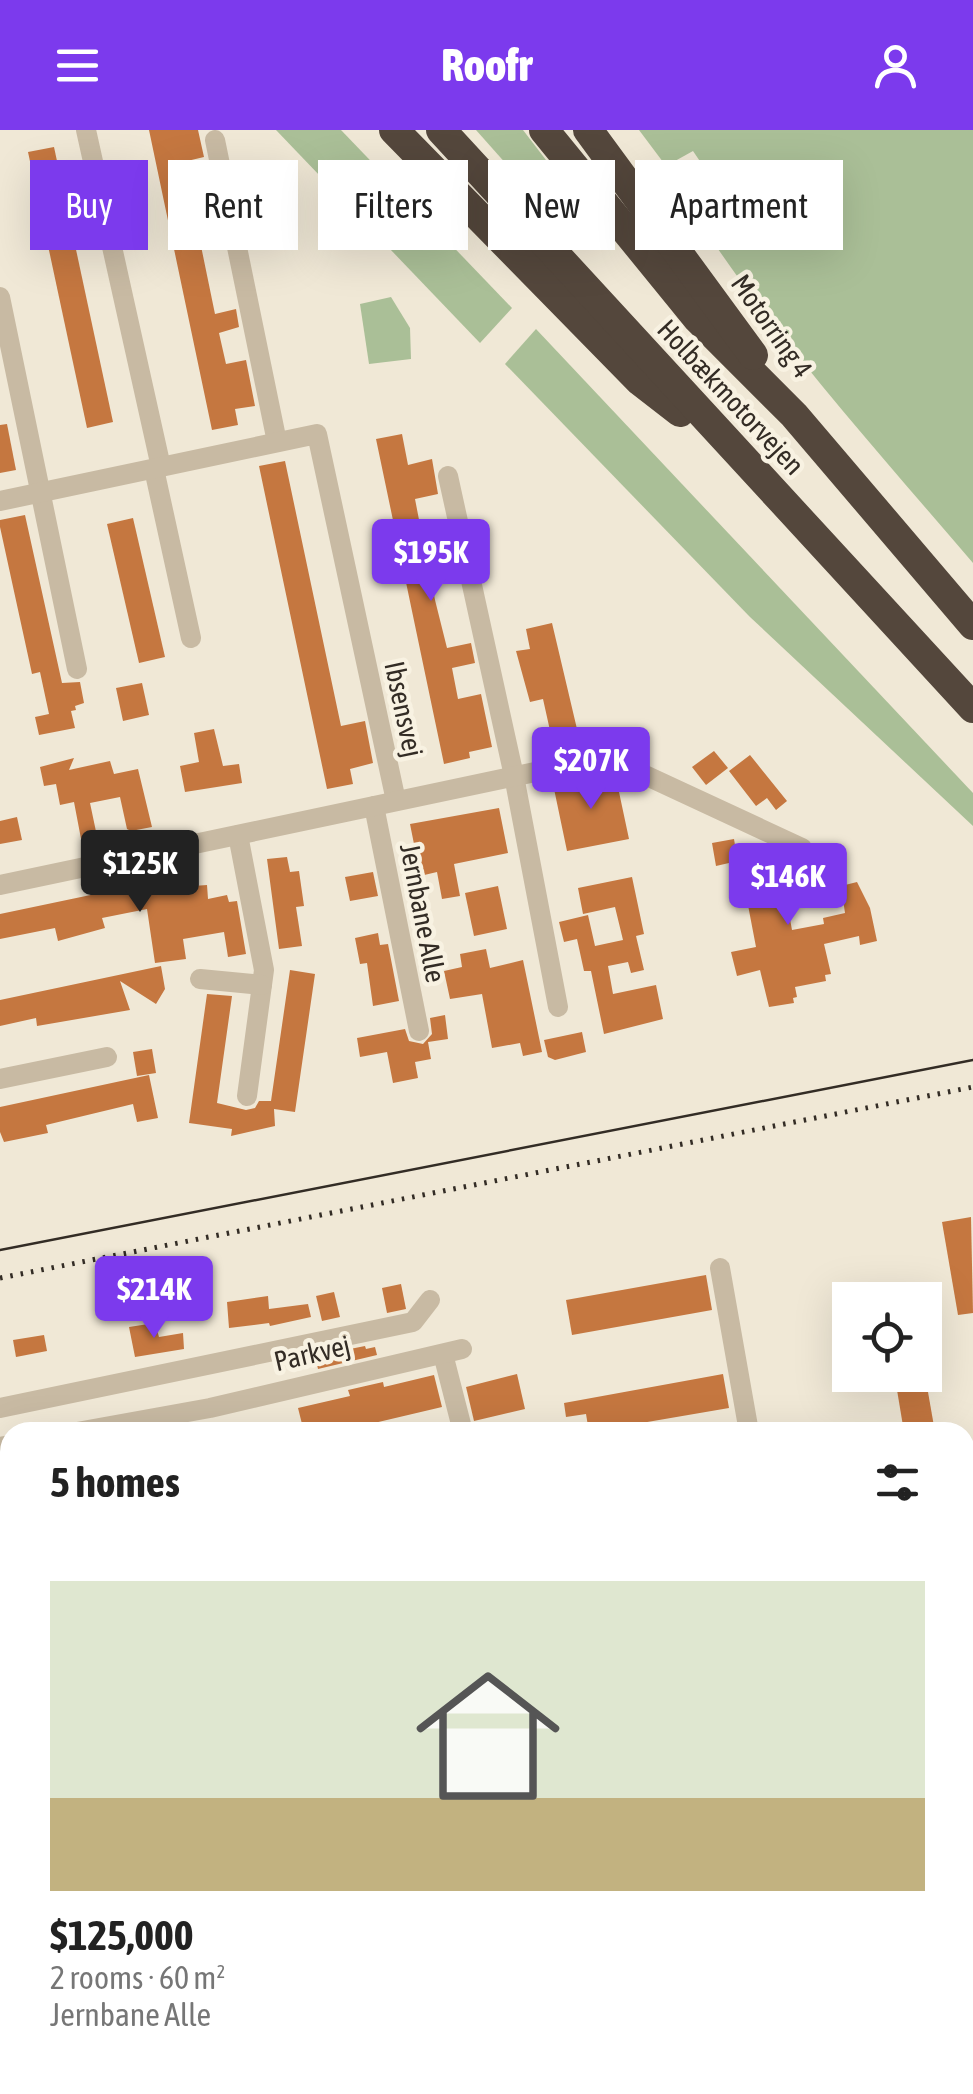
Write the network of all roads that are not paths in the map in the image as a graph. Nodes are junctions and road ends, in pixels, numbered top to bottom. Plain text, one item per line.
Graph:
1 (86, 130) edge
2 (394, 130) edge
3 (441, 130) edge
4 (544, 130) edge
5 (588, 130) edge
6 (215, 140) dead end
7 (1, 302) edge
8 (794, 416) junction
9 (277, 442) junction
10 (747, 464) junction
11 (158, 468) junction
12 (448, 476) dead end
13 (40, 492) junction
14 (0, 501) edge
15 (973, 625) edge
16 (191, 638) dead end
17 (77, 669) dead end
18 (973, 708) edge
19 (514, 776) junction
20 (396, 801) junction
21 (374, 806) junction
22 (238, 834) junction
23 (0, 885) edge
24 (812, 895) dead end
25 (200, 979) dead end
26 (262, 985) junction
27 (558, 1007) dead end
28 (419, 1031) dead end
29 (106, 1057) dead end
30 (0, 1079) edge
31 (246, 1096) dead end
32 (720, 1268) dead end
33 (430, 1300) dead end
34 (0, 1408) edge
35 (132, 1422) edge
36 (462, 1422) edge
37 (747, 1422) edge

1 - 11 street
2 - 10 highway
3 - 10 highway, Holbækmotorvejen
4 - 8 highway, Holbækmotorvejen
5 - 8 highway, Motorring 4
6 - 9 street
7 - 13 street
8 - 15 highway, Holbækmotorvejen
9 - 11 street, Ibsensvej
9 - 20 street, Ibsensvej
10 - 18 highway, Holbækmotorvejen
11 - 13 street, Ibsensvej
11 - 16 street
12 - 19 street
13 - 14 street, Ibsensvej
13 - 17 street
19 - 20 street
19 - 24 street
19 - 27 street
20 - 21 street
21 - 22 street
21 - 28 street, Jernbane Alle
22 - 23 street
22 - 26 street
25 - 26 street
26 - 31 street
29 - 30 street
32 - 37 street
33 - 34 street
35 - 36 street, Parkvej

